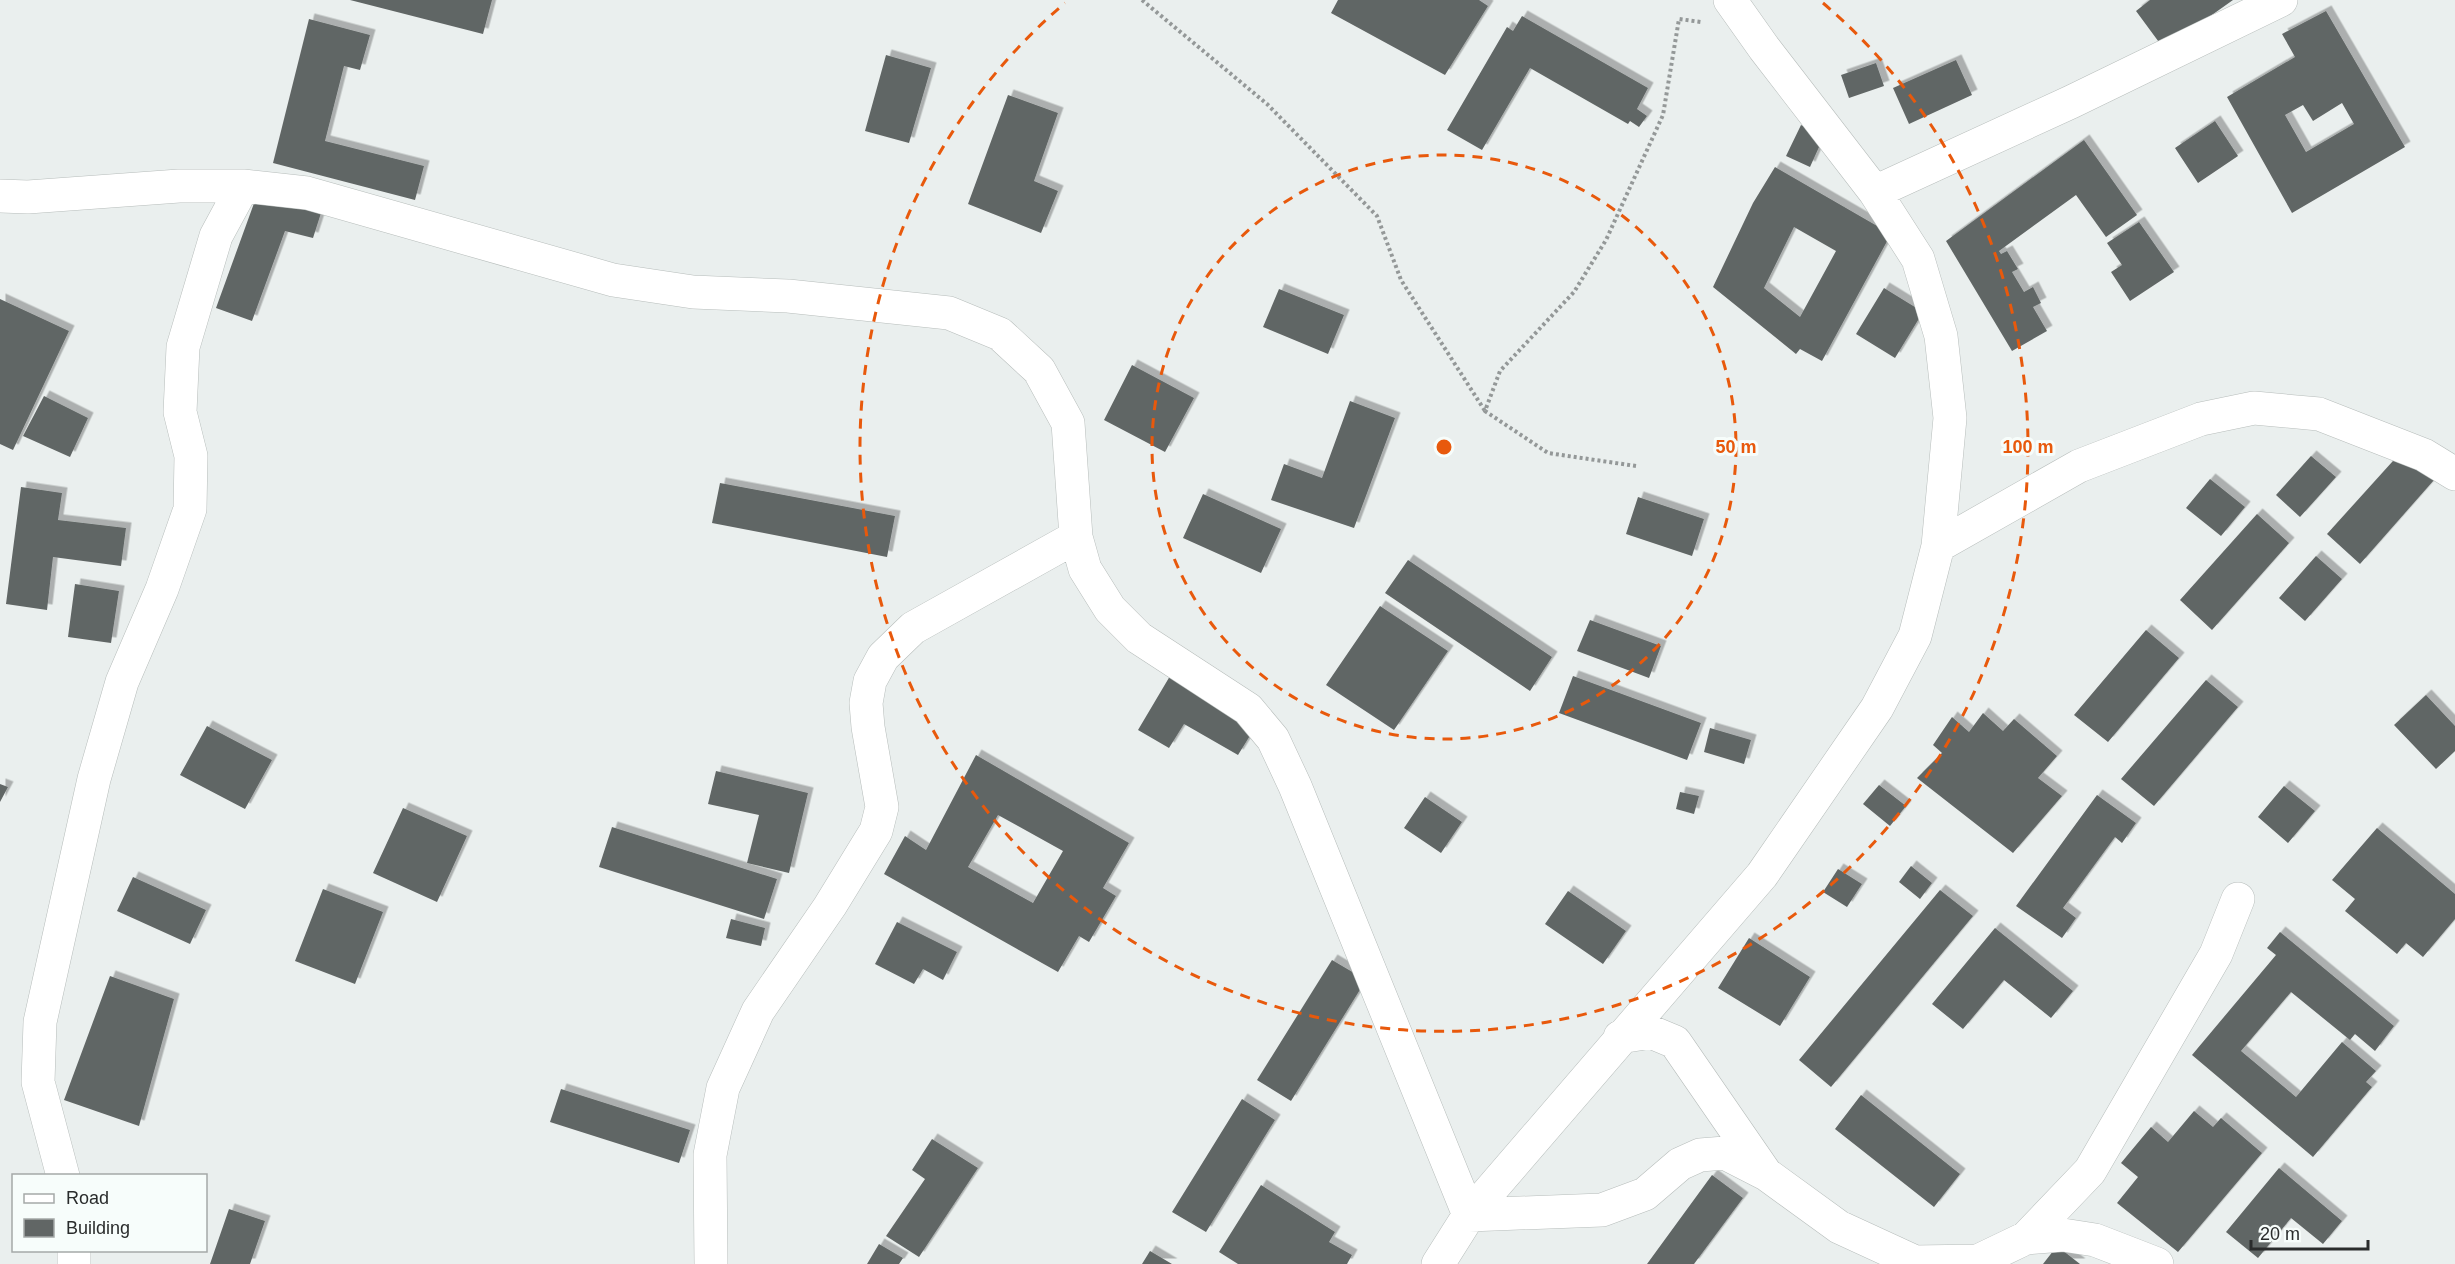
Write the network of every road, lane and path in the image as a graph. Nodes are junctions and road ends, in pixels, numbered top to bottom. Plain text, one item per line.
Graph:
1 (1142, 0) edge
2 (1730, 0) edge
3 (2281, 0) edge
4 (1749, 28) junction
5 (243, 186) junction
6 (1875, 192) junction
7 (0, 196) edge
8 (1485, 411) junction
9 (1636, 465) dead end
10 (2455, 474) edge
11 (1076, 537) junction
12 (1938, 546) junction
13 (2238, 899) dead end
14 (1620, 1037) junction
15 (62, 1174) edge
16 (1766, 1174) junction
17 (1469, 1215) junction
18 (2026, 1238) junction
19 (711, 1264) edge
20 (1438, 1264) edge
21 (2157, 1264) edge

1 - 8 path
2 - 4 street
3 - 6 street
4 - 6 street
4 - 8 path
5 - 7 street
5 - 11 street
5 - 15 street
6 - 12 street
8 - 9 path
10 - 12 street
11 - 17 street
11 - 19 street
12 - 14 street
13 - 18 street
14 - 16 street
14 - 17 street
16 - 17 street
16 - 18 street
17 - 20 street
18 - 21 street

